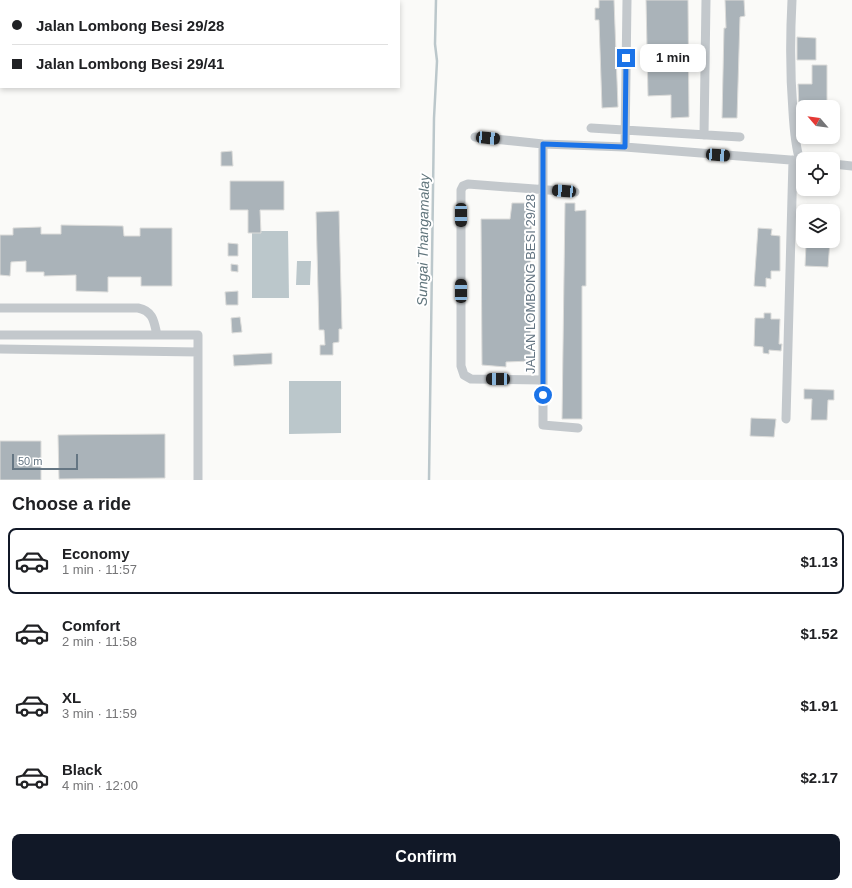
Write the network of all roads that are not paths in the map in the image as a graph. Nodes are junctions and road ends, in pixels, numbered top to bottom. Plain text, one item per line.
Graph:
1 (627, 0) edge
2 (706, 0) edge
3 (792, 0) edge
4 (591, 128) dead end
5 (625, 130) junction
6 (704, 135) junction
7 (475, 137) dead end
8 (740, 137) dead end
9 (543, 144) junction
10 (625, 147) junction
11 (797, 152) edge
12 (796, 161) edge
13 (840, 165) edge
14 (852, 166) edge
15 (543, 189) junction
16 (575, 192) dead end
17 (797, 196) edge
18 (0, 308) edge
19 (0, 335) edge
20 (157, 335) junction
21 (0, 349) edge
22 (198, 352) junction
23 (543, 380) junction
24 (786, 419) dead end
25 (578, 428) dead end
26 (198, 480) edge

1 - 5 street
2 - 6 street
3 - 11 street
4 - 5 street
5 - 6 street
5 - 10 street
6 - 8 street
7 - 9 street
9 - 10 street
9 - 15 street, JALAN LOMBONG BESI 29/28
10 - 12 street
13 - 14 street
15 - 16 street
15 - 23 street, JALAN LOMBONG BESI 29/28
15 - 23 street
17 - 24 street
18 - 20 street
19 - 20 street
20 - 22 street
21 - 22 street
22 - 26 street
23 - 25 street, JALAN LOMBONG BESI 29/28

